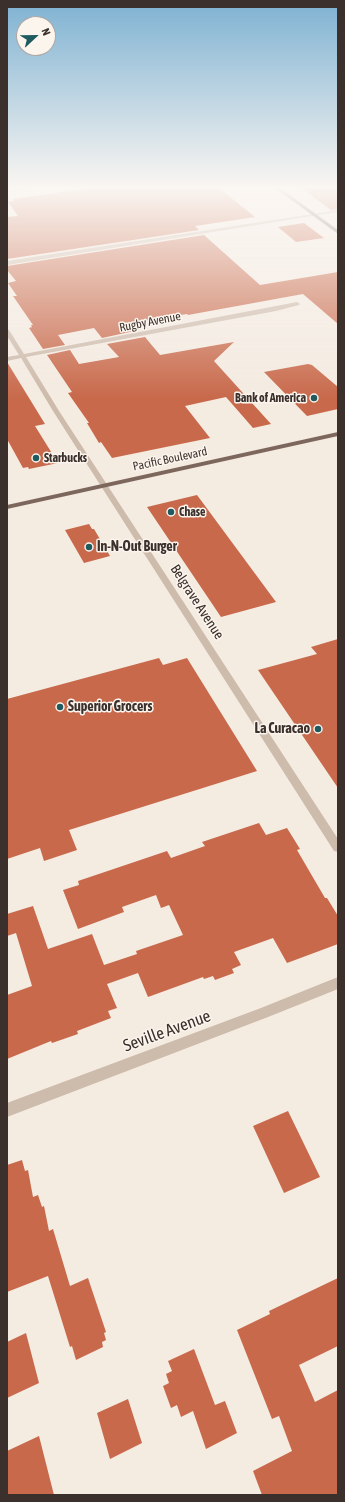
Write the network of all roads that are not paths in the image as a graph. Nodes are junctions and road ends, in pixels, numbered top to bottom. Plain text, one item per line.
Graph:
1 (38, 258) edge
2 (7, 263) edge
3 (298, 304) dead end
4 (7, 331) edge
5 (23, 356) junction
6 (7, 359) edge
7 (338, 434) edge
8 (105, 486) junction
9 (7, 507) edge
10 (338, 848) edge
11 (338, 983) edge
12 (7, 1110) edge

1 - 2 street
3 - 5 street, Rugby Avenue
4 - 5 street, Belgrave Avenue
5 - 6 street, Rugby Avenue
5 - 8 street, Belgrave Avenue
7 - 8 main road, Pacific Boulevard
8 - 9 main road, Pacific Boulevard
8 - 10 street, Belgrave Avenue
11 - 12 street, Seville Avenue

